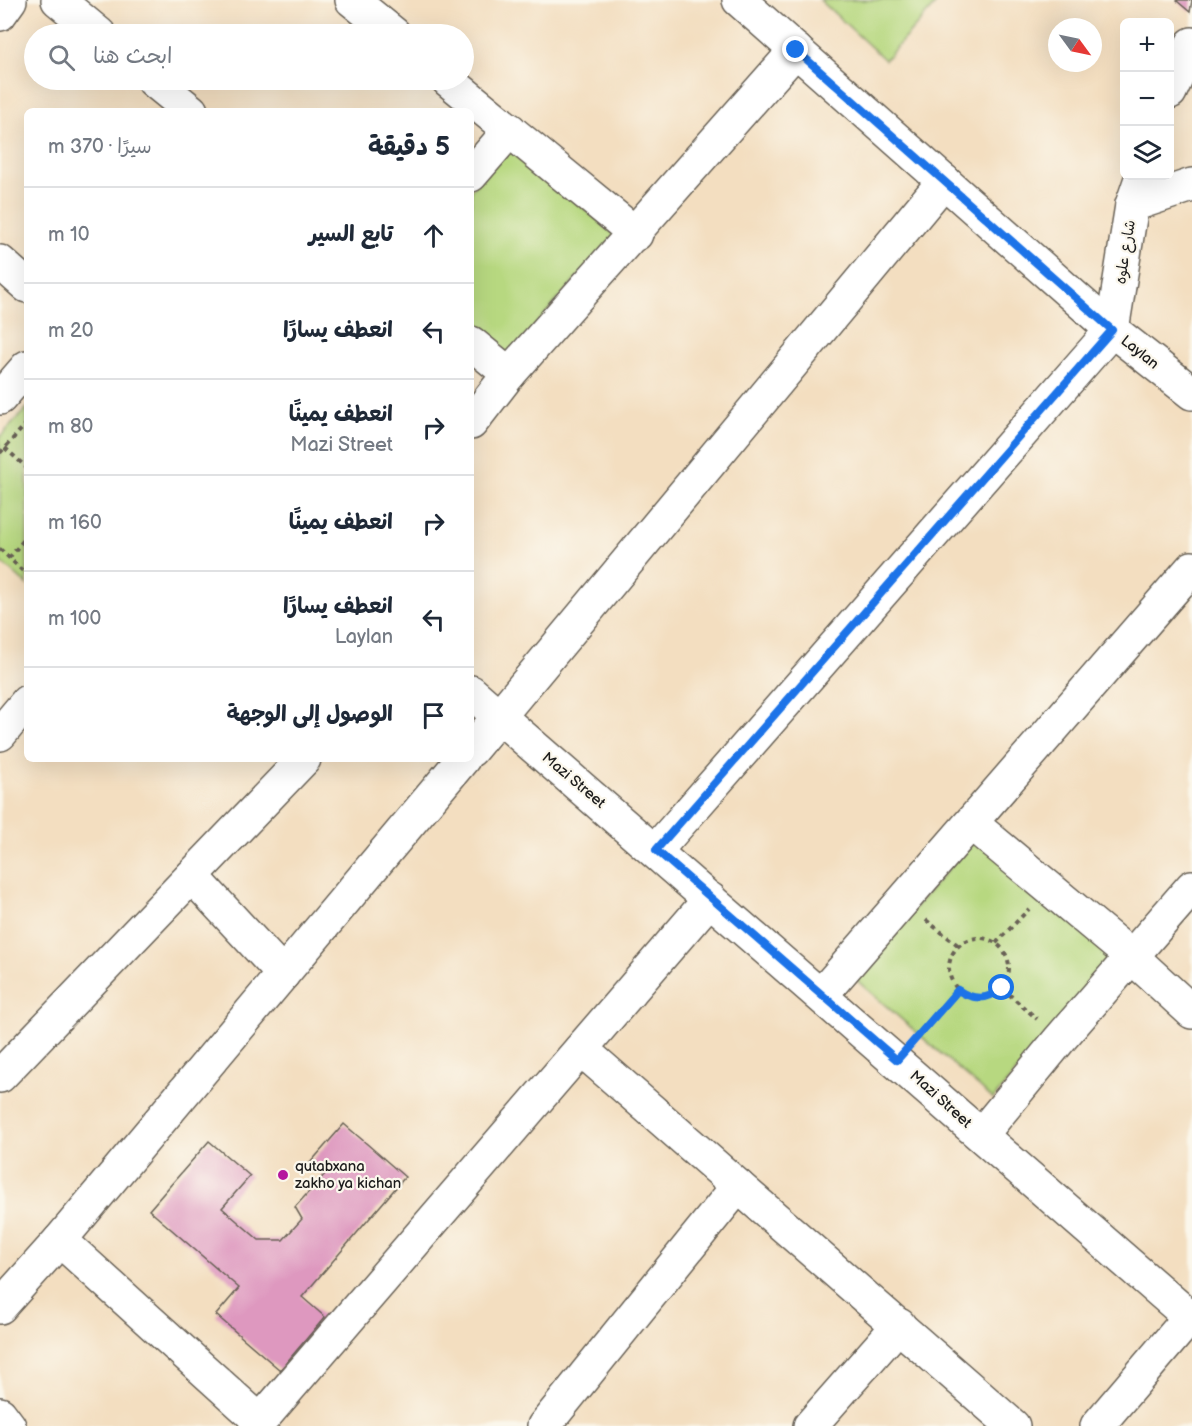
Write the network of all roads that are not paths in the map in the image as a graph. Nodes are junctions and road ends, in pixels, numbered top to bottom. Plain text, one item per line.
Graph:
1 (10, 0) edge
2 (58, 0) edge
3 (352, 0) edge
4 (739, 0) edge
5 (0, 14) edge
6 (87, 24) edge
7 (382, 24) edge
8 (1192, 44) edge
9 (796, 50) junction
10 (1174, 83) edge
11 (165, 90) edge
12 (460, 90) edge
13 (187, 108) edge
14 (510, 130) junction
15 (474, 172) edge
16 (944, 181) junction
17 (1192, 185) edge
18 (1137, 190) edge
19 (636, 234) junction
20 (0, 262) edge
21 (24, 283) edge
22 (1112, 330) junction
23 (474, 345) edge
24 (24, 370) edge
25 (509, 374) junction
26 (1192, 393) edge
27 (0, 398) edge
28 (474, 419) edge
29 (1192, 568) edge
30 (474, 695) edge
31 (24, 706) edge
32 (499, 716) junction
33 (0, 734) edge
34 (474, 746) edge
35 (301, 762) edge
36 (460, 762) edge
37 (971, 822) junction
38 (656, 850) junction
39 (192, 876) junction
40 (1192, 887) edge
41 (710, 899) junction
42 (1132, 957) junction
43 (283, 974) junction
44 (821, 995) junction
45 (1192, 1012) edge
46 (581, 1049) junction
47 (0, 1076) edge
48 (981, 1136) junction
49 (738, 1186) junction
50 (60, 1240) junction
51 (0, 1307) edge
52 (1191, 1318) edge
53 (899, 1325) junction
54 (0, 1414) edge
55 (258, 1424) edge
56 (9, 1426) edge
57 (544, 1426) edge
58 (810, 1426) edge
59 (1013, 1426) edge
60 (1097, 1426) edge

1 - 5 street
2 - 6 street
3 - 7 street
4 - 9 street, Laylan
8 - 10 street
9 - 16 street, Laylan
9 - 19 street
11 - 13 street
12 - 14 street
14 - 15 street
14 - 19 street
16 - 22 street, Laylan
16 - 32 street
17 - 18 street
18 - 22 street, شارع علوه
19 - 25 street
20 - 21 street
22 - 26 street, Laylan
22 - 38 street
23 - 25 street
24 - 27 street
25 - 28 street
29 - 37 street
30 - 32 street, Mazi Street
31 - 33 street
32 - 34 street
32 - 38 street, Mazi Street
35 - 39 street
36 - 43 street
37 - 42 street
37 - 44 street
38 - 41 street, Mazi Street
39 - 43 street
39 - 47 street
40 - 42 street
41 - 44 street, Mazi Street
41 - 46 street
42 - 45 street
42 - 48 street
43 - 50 street
44 - 48 street, Mazi Street
46 - 49 street
46 - 55 street
48 - 52 street, Mazi Street
49 - 53 street
49 - 57 street
50 - 51 street
50 - 55 street
52 - 60 street
53 - 58 street
53 - 59 street
54 - 56 street

